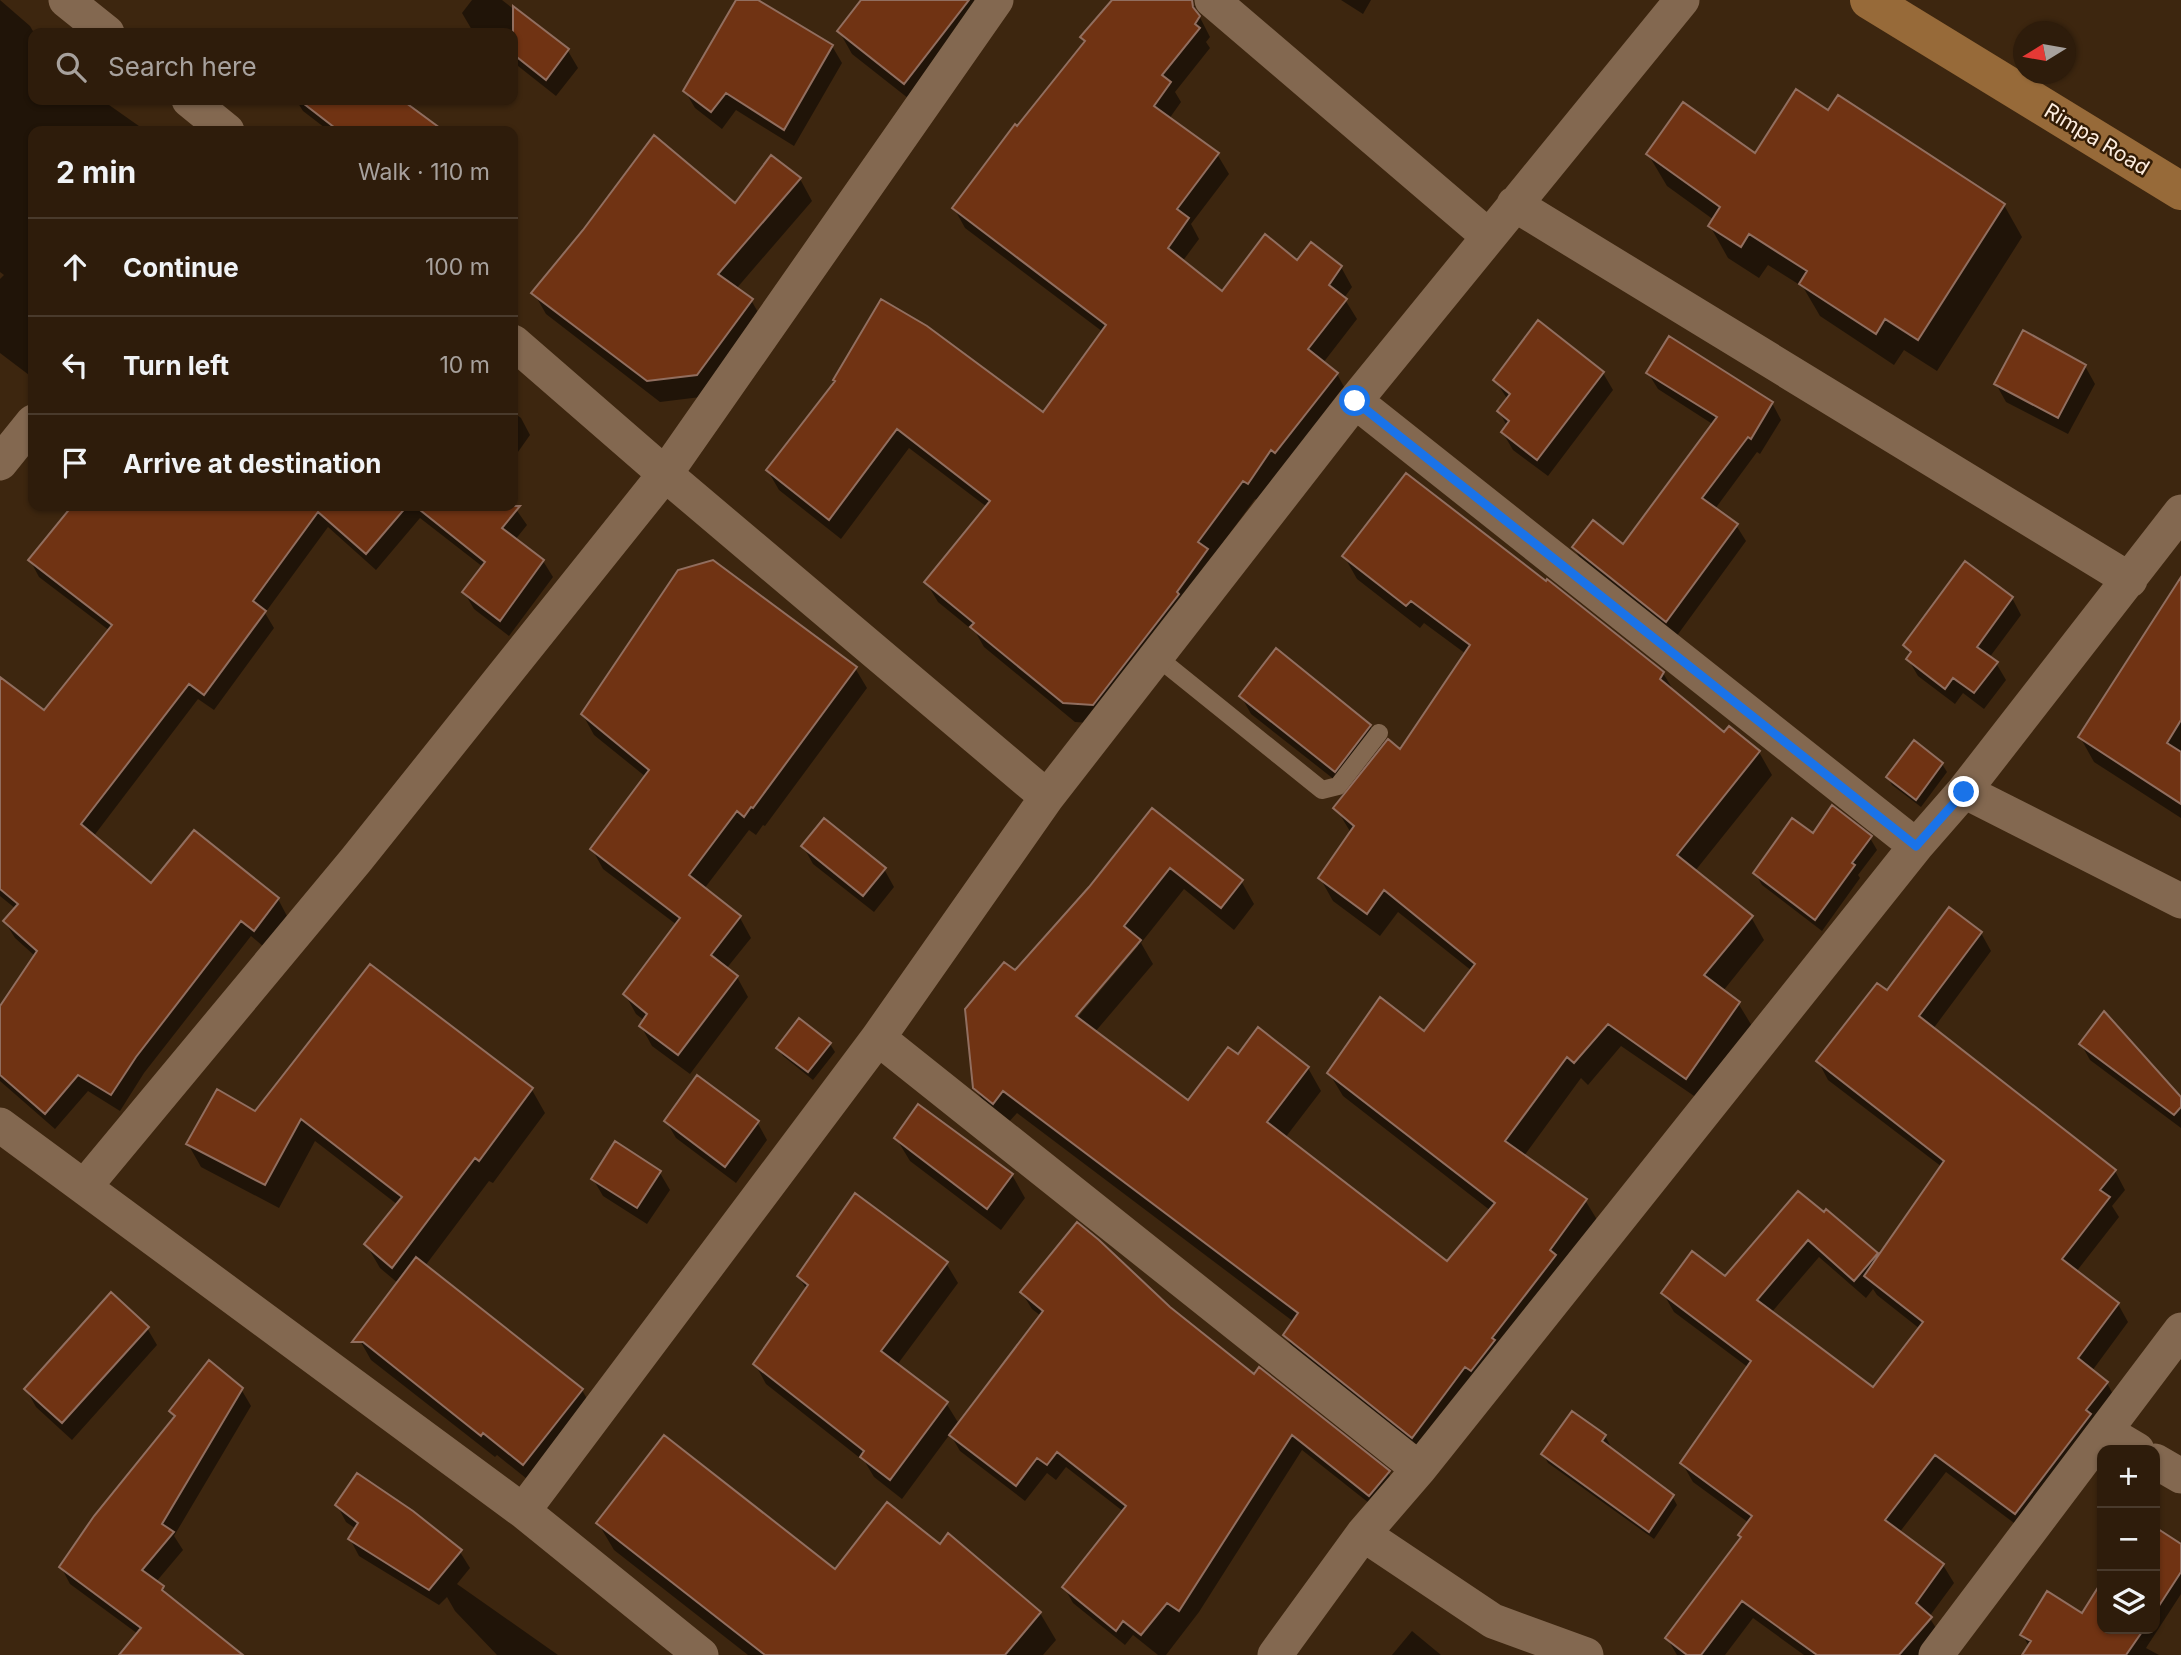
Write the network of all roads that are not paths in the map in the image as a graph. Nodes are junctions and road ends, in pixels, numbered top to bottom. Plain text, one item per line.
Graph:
1 (66, 0) edge
2 (996, 0) edge
3 (1212, 0) edge
4 (1682, 0) edge
5 (1869, 0) edge
6 (101, 28) edge
7 (195, 105) edge
8 (222, 126) edge
9 (2181, 191) edge
10 (1514, 204) junction
11 (1488, 236) junction
12 (518, 346) edge
13 (1355, 401) junction
14 (28, 428) edge
15 (0, 463) edge
16 (665, 474) junction
17 (2181, 512) edge
18 (2130, 580) junction
19 (1157, 657) junction
20 (1379, 733) dead end
21 (1964, 792) junction
22 (1047, 797) junction
23 (1916, 846) junction
24 (2181, 901) edge
25 (878, 1038) junction
26 (0, 1125) edge
27 (85, 1186) junction
28 (2181, 1330) edge
29 (2105, 1432) junction
30 (2128, 1445) edge
31 (2160, 1464) edge
32 (1419, 1469) junction
33 (2181, 1476) edge
34 (523, 1511) junction
35 (1363, 1534) junction
36 (701, 1655) edge
37 (1275, 1655) edge
38 (1586, 1655) edge
39 (1936, 1655) edge

1 - 6 street
2 - 16 street
3 - 11 street
4 - 10 street
5 - 9 street, Rimpa Road
7 - 8 street
10 - 11 street
10 - 18 street
11 - 13 street
12 - 16 street
13 - 19 street
13 - 23 street
14 - 15 street
16 - 22 street
16 - 27 street
17 - 18 street
18 - 21 street
19 - 20 lane
19 - 22 street
21 - 23 street
21 - 24 street
22 - 25 street
23 - 32 street
25 - 32 street
25 - 34 street
26 - 27 street
27 - 34 street
28 - 29 street
29 - 30 street
29 - 39 street
31 - 33 street
32 - 35 street
34 - 36 street
35 - 37 street
35 - 38 street

